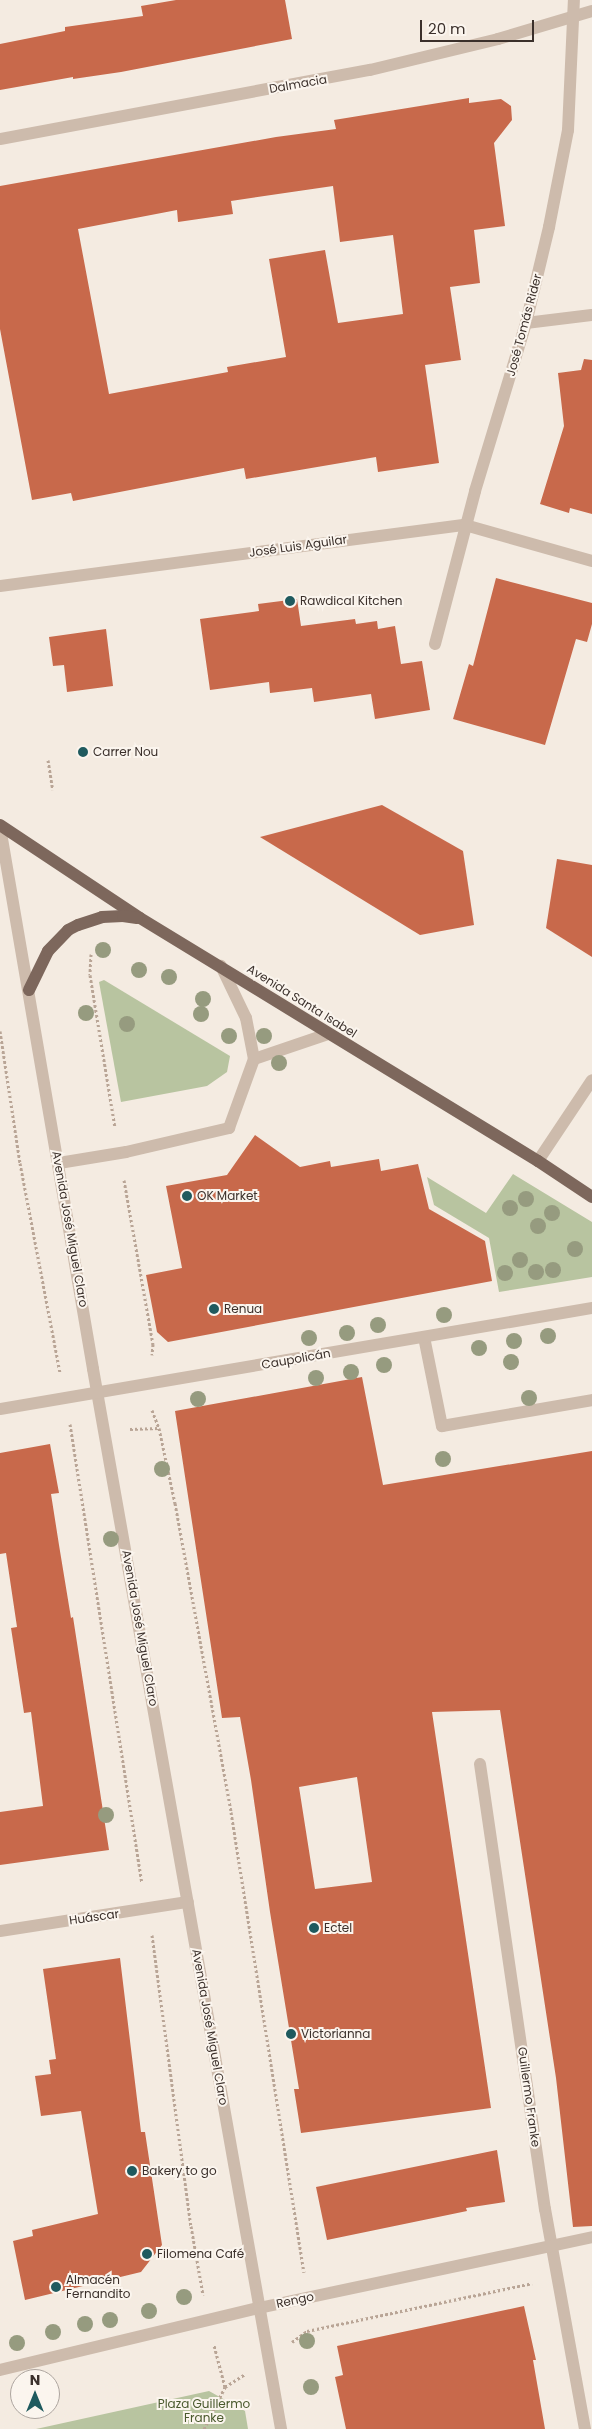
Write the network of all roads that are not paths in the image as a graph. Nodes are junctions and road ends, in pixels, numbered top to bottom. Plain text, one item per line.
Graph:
1 (574, 0) edge
2 (592, 11) edge
3 (574, 17) junction
4 (0, 139) edge
5 (592, 315) edge
6 (526, 323) junction
7 (465, 525) junction
8 (592, 561) edge
9 (0, 586) edge
10 (435, 644) dead end
11 (0, 826) edge
12 (140, 918) junction
13 (221, 966) junction
14 (29, 990) junction
15 (328, 1034) junction
16 (254, 1059) junction
17 (592, 1080) edge
18 (538, 1161) junction
19 (59, 1163) junction
20 (592, 1197) edge
21 (592, 1308) edge
22 (424, 1337) junction
23 (98, 1391) junction
24 (592, 1400) edge
25 (0, 1409) edge
26 (480, 1764) dead end
27 (188, 1902) junction
28 (0, 1931) edge
29 (592, 2237) edge
30 (552, 2244) junction
31 (259, 2308) junction
32 (0, 2370) edge
33 (281, 2429) edge
34 (585, 2429) edge

1 - 3 street, José Tomás Rider
2 - 3 street, Dalmacia
3 - 4 street, Dalmacia
3 - 6 street, José Tomás Rider
5 - 6 street
6 - 7 street, José Tomás Rider
7 - 8 street, José Luis Aguilar
7 - 9 street, José Luis Aguilar
7 - 10 street, José Tomás Rider
11 - 12 main road, Avenida Santa Isabel
11 - 14 street, Avenida José Miguel Claro
12 - 13 main road, Avenida Santa Isabel
12 - 14 main road
13 - 15 main road, Avenida Santa Isabel
13 - 16 street
14 - 19 street, Avenida José Miguel Claro
15 - 16 street
15 - 18 main road, Avenida Santa Isabel
16 - 19 street
17 - 18 street
18 - 20 main road, Avenida Santa Isabel
19 - 23 street, Avenida José Miguel Claro
21 - 22 street, Caupolicán
22 - 23 street, Caupolicán
22 - 24 street
23 - 25 street, Caupolicán
23 - 27 street, Avenida José Miguel Claro
26 - 30 street, Guillermo Franke
27 - 28 street, Huáscar
27 - 31 street, Avenida José Miguel Claro
29 - 30 street, Rengo
30 - 31 street, Rengo
30 - 34 street, Guillermo Franke
31 - 32 street, Rengo
31 - 33 street, Avenida José Miguel Claro

